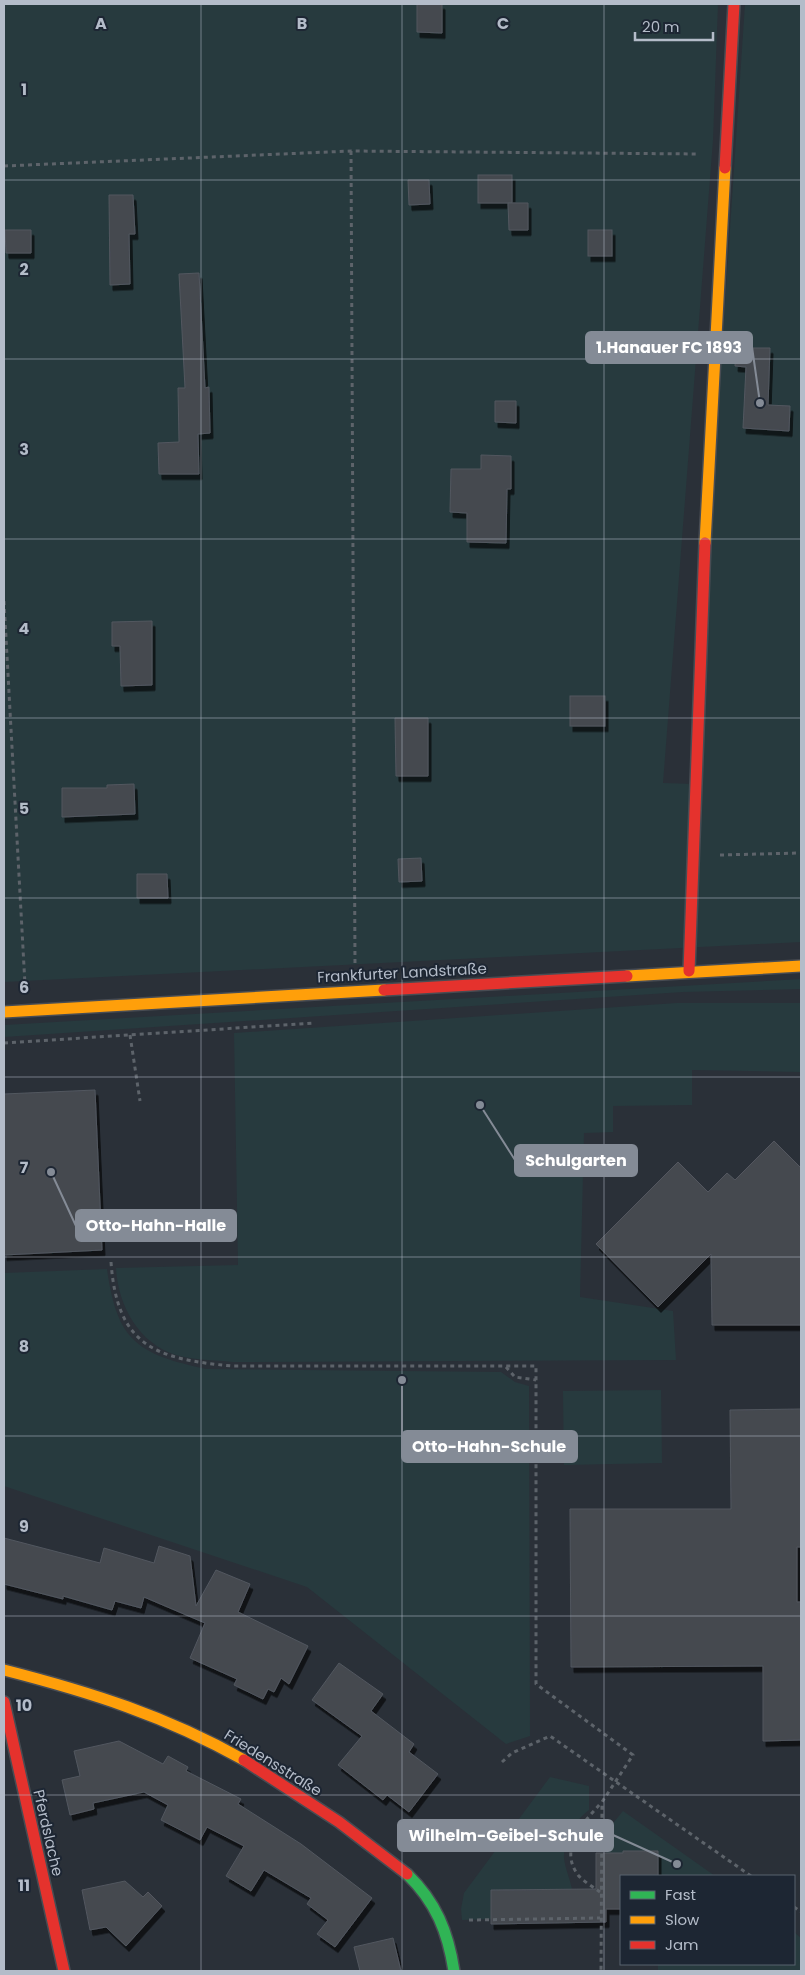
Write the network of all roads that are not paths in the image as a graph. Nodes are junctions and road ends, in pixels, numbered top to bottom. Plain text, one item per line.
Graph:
1 (734, 4) edge
2 (801, 966) edge
3 (689, 971) junction
4 (4, 1012) edge
5 (4, 1670) edge
6 (4, 1702) edge
7 (64, 1971) edge
8 (454, 1971) edge

1 - 3 street
2 - 3 street, Frankfurter Landstraße
3 - 4 street, Frankfurter Landstraße
5 - 8 street, Friedensstraße
6 - 7 street, Pferdslache

